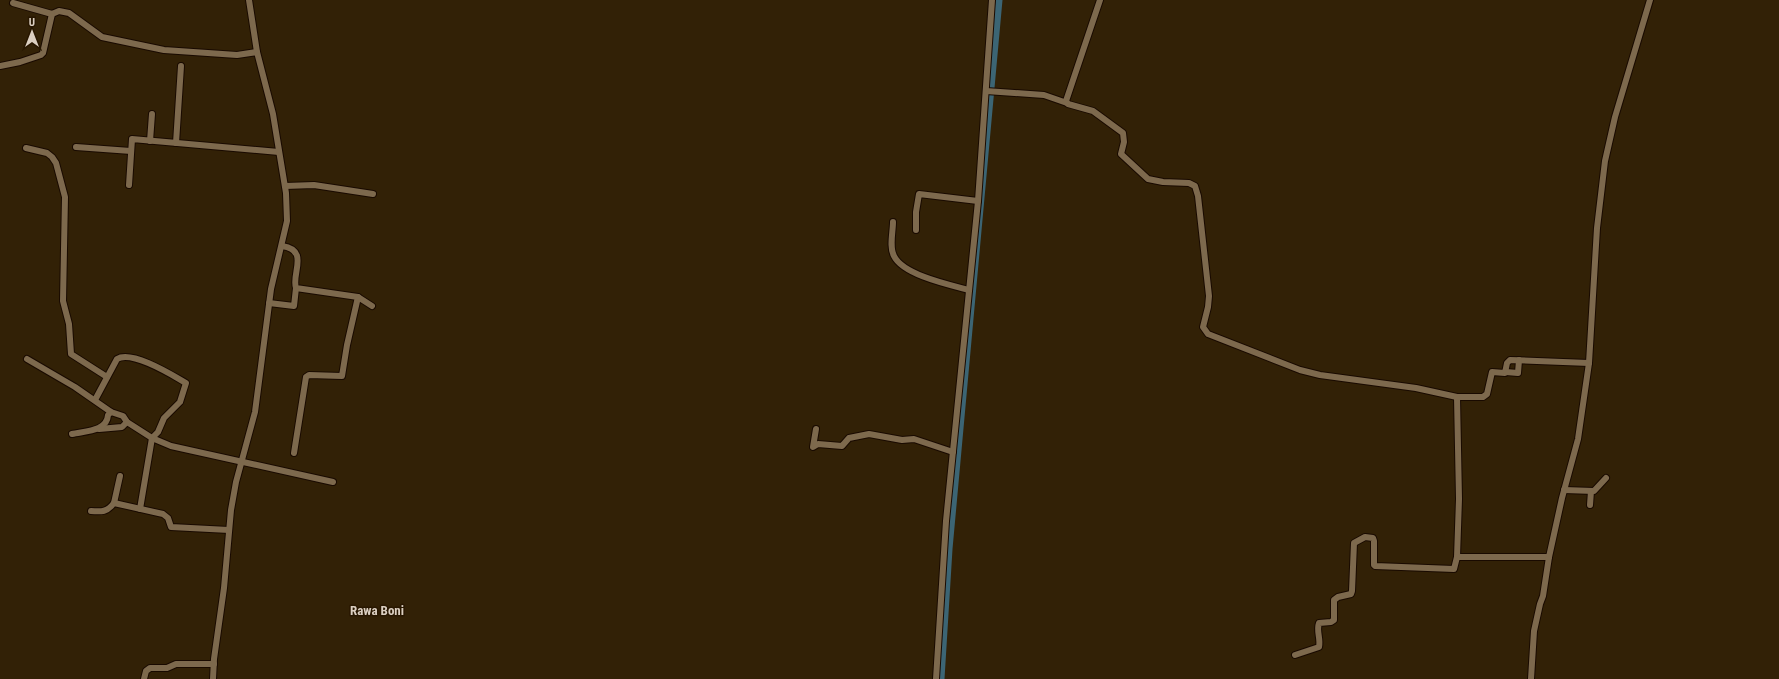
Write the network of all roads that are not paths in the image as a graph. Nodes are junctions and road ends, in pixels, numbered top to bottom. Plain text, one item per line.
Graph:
1 (249, 0) edge
2 (992, 0) edge
3 (1100, 0) edge
4 (1650, 0) edge
5 (13, 3) dead end
6 (52, 14) junction
7 (257, 52) junction
8 (0, 66) edge
9 (181, 66) dead end
10 (987, 91) junction
11 (1067, 103) junction
12 (152, 114) dead end
13 (150, 141) junction
14 (176, 143) junction
15 (76, 147) dead end
16 (26, 148) dead end
17 (131, 151) junction
18 (278, 152) junction
19 (129, 184) dead end
20 (285, 186) junction
21 (373, 194) dead end
22 (978, 201) junction
23 (893, 222) dead end
24 (916, 230) dead end
25 (282, 246) junction
26 (296, 288) junction
27 (969, 290) junction
28 (358, 297) junction
29 (269, 303) junction
30 (372, 306) dead end
31 (27, 359) dead end
32 (1519, 360) junction
33 (1589, 363) junction
34 (1506, 372) junction
35 (107, 377) junction
36 (1457, 397) junction
37 (95, 400) junction
38 (111, 412) junction
39 (127, 422) junction
40 (98, 429) junction
41 (816, 429) dead end
42 (72, 434) dead end
43 (152, 438) junction
44 (953, 452) junction
45 (294, 453) dead end
46 (241, 463) junction
47 (120, 476) dead end
48 (1606, 478) dead end
49 (333, 482) dead end
50 (1564, 490) junction
51 (1591, 491) junction
52 (114, 503) junction
53 (1590, 505) dead end
54 (140, 509) junction
55 (91, 511) dead end
56 (230, 530) junction
57 (1457, 557) junction
58 (1549, 557) junction
59 (1296, 655) dead end
60 (214, 664) junction
61 (144, 679) edge
62 (213, 679) edge
63 (936, 679) edge
64 (1531, 679) edge

1 - 7 street
2 - 10 street
3 - 11 street
4 - 33 street
5 - 6 street
6 - 7 street
6 - 8 street
7 - 18 street
9 - 14 street
10 - 11 street
10 - 22 street
11 - 36 street
12 - 13 street
13 - 14 street
13 - 17 street
14 - 18 street
15 - 17 street
16 - 35 street
17 - 19 street
18 - 20 street
20 - 21 street
20 - 25 street
22 - 24 street
22 - 27 street
23 - 27 street
25 - 26 street
25 - 29 street
26 - 28 street
26 - 29 street
27 - 44 street
28 - 30 street
28 - 45 street
29 - 46 street
31 - 37 street
32 - 33 street
32 - 34 street
32 - 34 street
33 - 50 street
34 - 36 street
35 - 37 street
35 - 43 street
36 - 57 street
37 - 38 street
38 - 39 street
38 - 40 street
39 - 40 street
39 - 43 street
40 - 42 street
41 - 44 street
43 - 46 street
43 - 54 street
44 - 63 street
46 - 49 street
46 - 56 street
47 - 52 street
48 - 51 street
50 - 51 street
50 - 58 street
51 - 53 street
52 - 54 street
52 - 55 street
54 - 56 street
56 - 60 street
57 - 58 street
57 - 59 street
58 - 64 street
60 - 61 street
60 - 62 street

